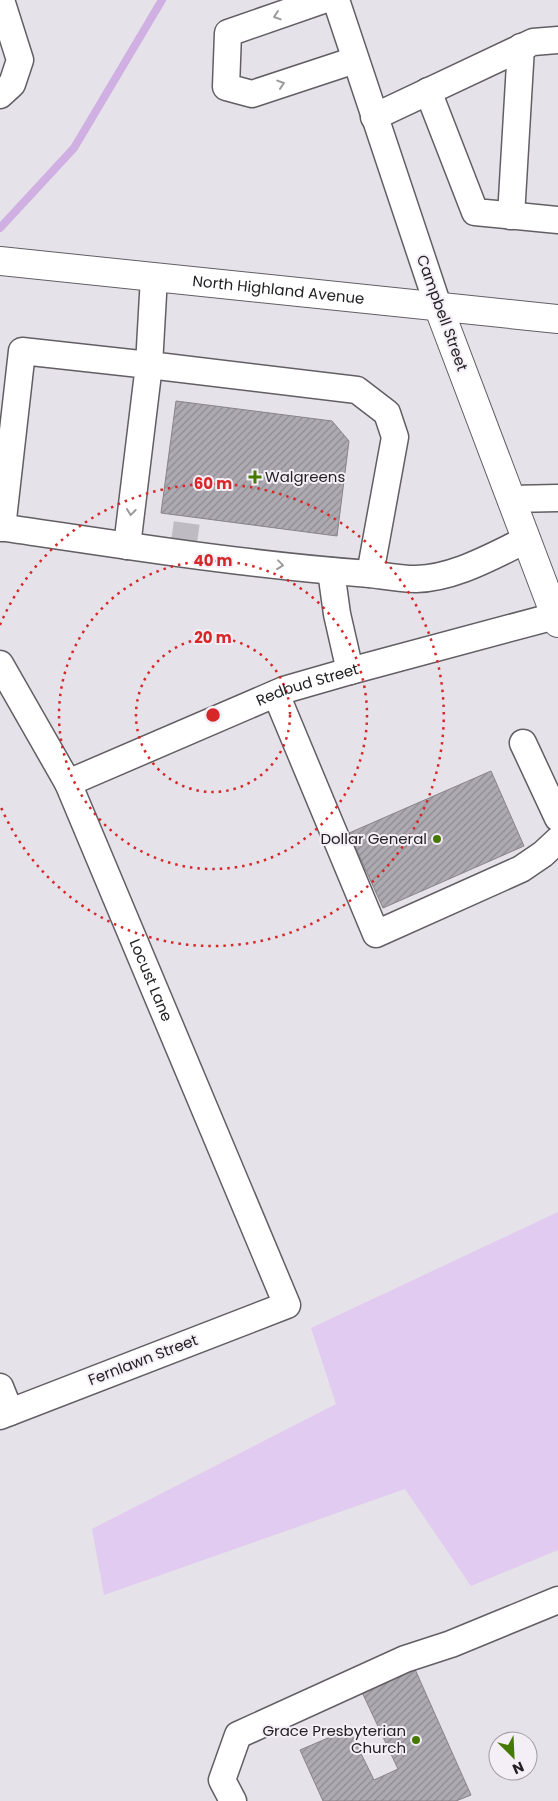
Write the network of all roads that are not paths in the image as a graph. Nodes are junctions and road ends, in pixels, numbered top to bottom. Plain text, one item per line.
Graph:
1 (2, 0) edge
2 (322, 0) edge
3 (336, 0) edge
4 (558, 40) edge
5 (521, 47) junction
6 (355, 60) junction
7 (428, 91) junction
8 (0, 96) edge
9 (374, 117) junction
10 (511, 216) junction
11 (558, 220) edge
12 (0, 261) edge
13 (154, 277) junction
14 (438, 306) junction
15 (558, 319) edge
16 (149, 365) junction
17 (558, 498) edge
18 (511, 499) junction
19 (1, 528) edge
20 (207, 539) tunnel mouth
21 (526, 540) junction
22 (151, 543) junction
23 (252, 561) junction
24 (331, 571) junction
25 (370, 574) junction
26 (557, 620) edge
27 (0, 664) edge
28 (350, 671) junction
29 (276, 694) junction
30 (523, 743) dead end
31 (68, 783) junction
32 (558, 818) edge
33 (558, 840) edge
34 (287, 1305) joint
35 (0, 1387) edge
36 (5, 1414) edge
37 (558, 1600) edge
38 (233, 1801) edge

1 - 8 street
2 -> 6 street
3 - 6 street, Campbell Street
4 - 5 street
5 - 7 street
5 - 10 street
6 - 9 street, Campbell Street
7 - 9 street
7 - 10 street
9 - 14 street, Campbell Street
10 - 11 street
12 - 13 main road, North Highland Avenue
13 - 14 main road, North Highland Avenue
13 - 16 street
14 - 15 main road, North Highland Avenue
14 - 18 main road, Campbell Street
16 - 19 street
16 -> 22 street
16 - 25 street
17 - 18 street
18 - 21 main road, Campbell Street
19 - 22 street
20 - 23 street
21 - 25 street
21 - 26 main road, Campbell Street
22 - 23 street
23 -> 24 street
24 - 25 street
24 - 28 street
26 - 28 street, Redbud Street
27 - 31 street, Locust Lane
28 - 29 street, Redbud Street
29 - 31 street, Redbud Street
29 - 33 street
30 - 32 street
31 - 34 street, Locust Lane
34 - 36 street, Fernlawn Street
35 - 36 street
37 - 38 street

